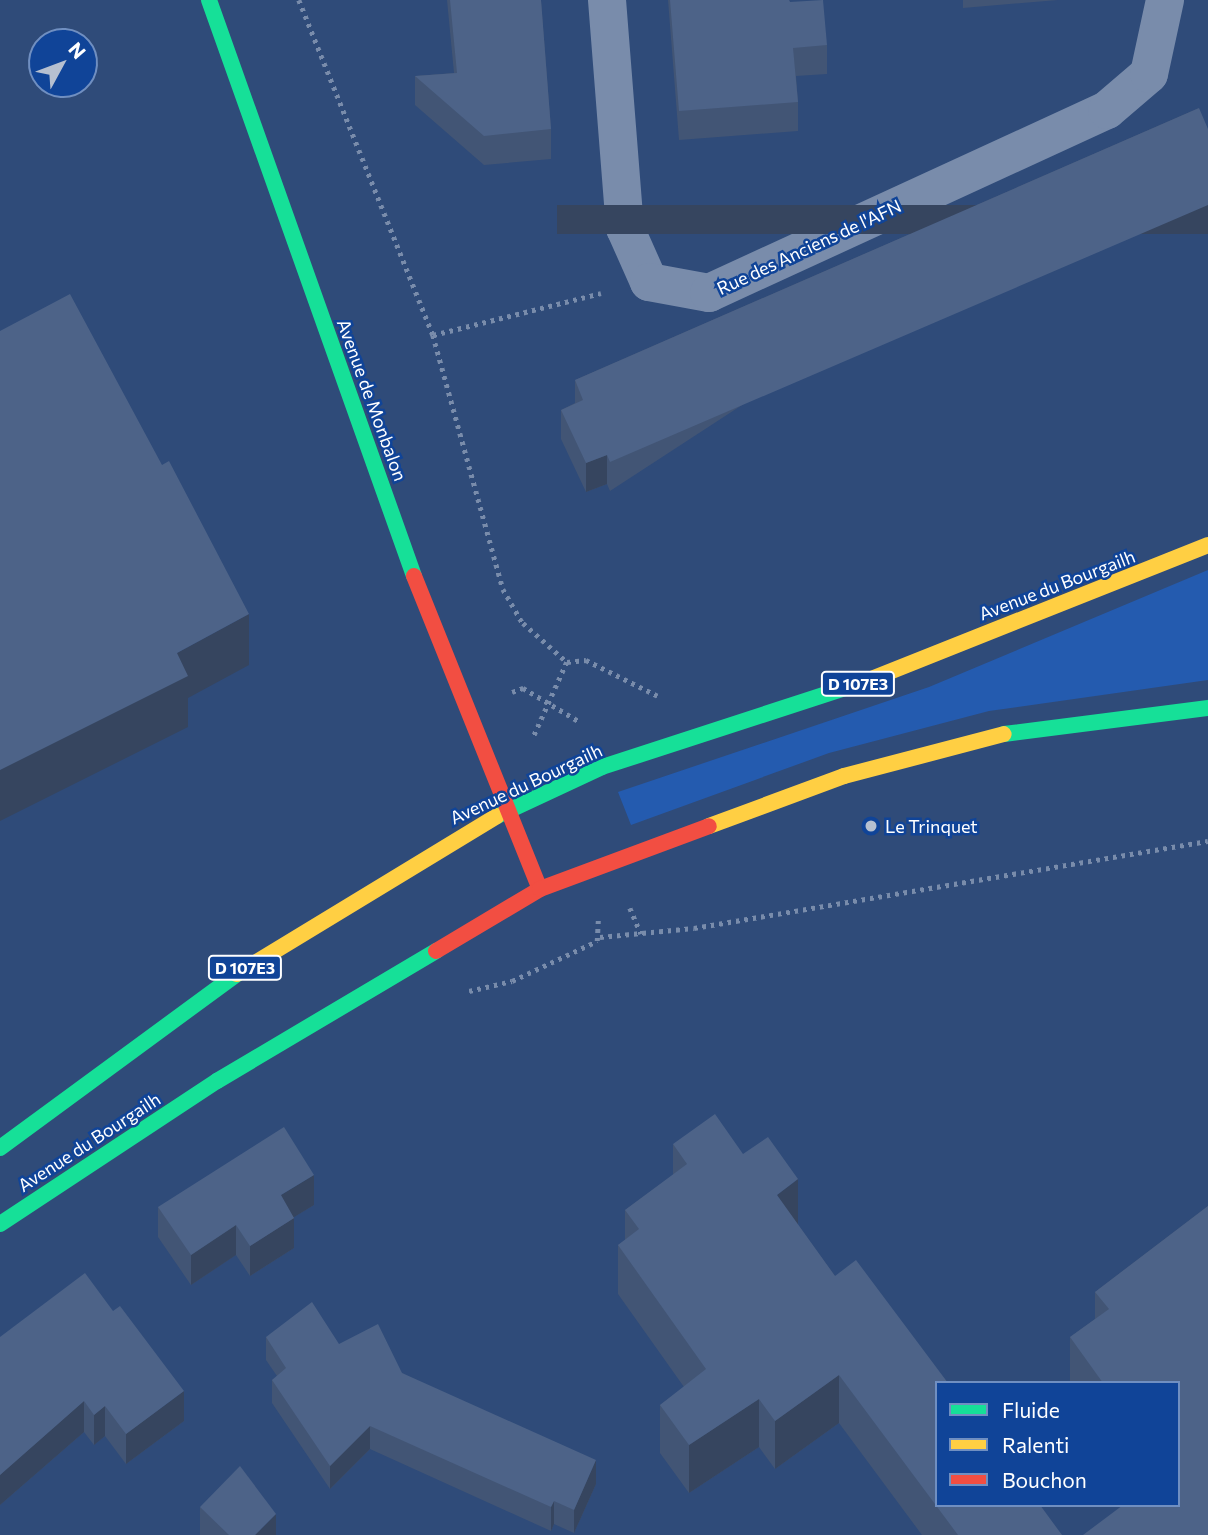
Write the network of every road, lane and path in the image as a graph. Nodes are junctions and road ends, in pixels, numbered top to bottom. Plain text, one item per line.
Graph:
1 (209, 0) edge
2 (299, 0) edge
3 (607, 0) edge
4 (1165, 0) edge
5 (649, 282) junction
6 (433, 335) junction
7 (1208, 545) edge
8 (568, 662) junction
9 (1208, 708) edge
10 (733, 727) junction
11 (549, 791) junction
12 (505, 811) junction
13 (1208, 841) edge
14 (540, 890) junction
15 (600, 937) dead end
16 (0, 1148) edge
17 (0, 1224) edge

1 - 12 main road, Avenue de Monbalon
2 - 6 path
3 - 5 street
4 - 5 street, Rue des Anciens de l'AFN
5 - 6 path
6 - 8 path
7 - 10 main road, Avenue du Bourgailh / D 107E3
8 - 10 path
8 - 11 path
9 - 14 main road, Avenue du Bourgailh
10 - 11 main road, Avenue du Bourgailh / D 107E3
11 - 12 main road, Avenue du Bourgailh / D 107E3
12 - 14 main road, Avenue de Monbalon
12 - 16 main road, Avenue du Bourgailh / D 107E3
13 - 15 path
14 - 17 main road, Avenue du Bourgailh

